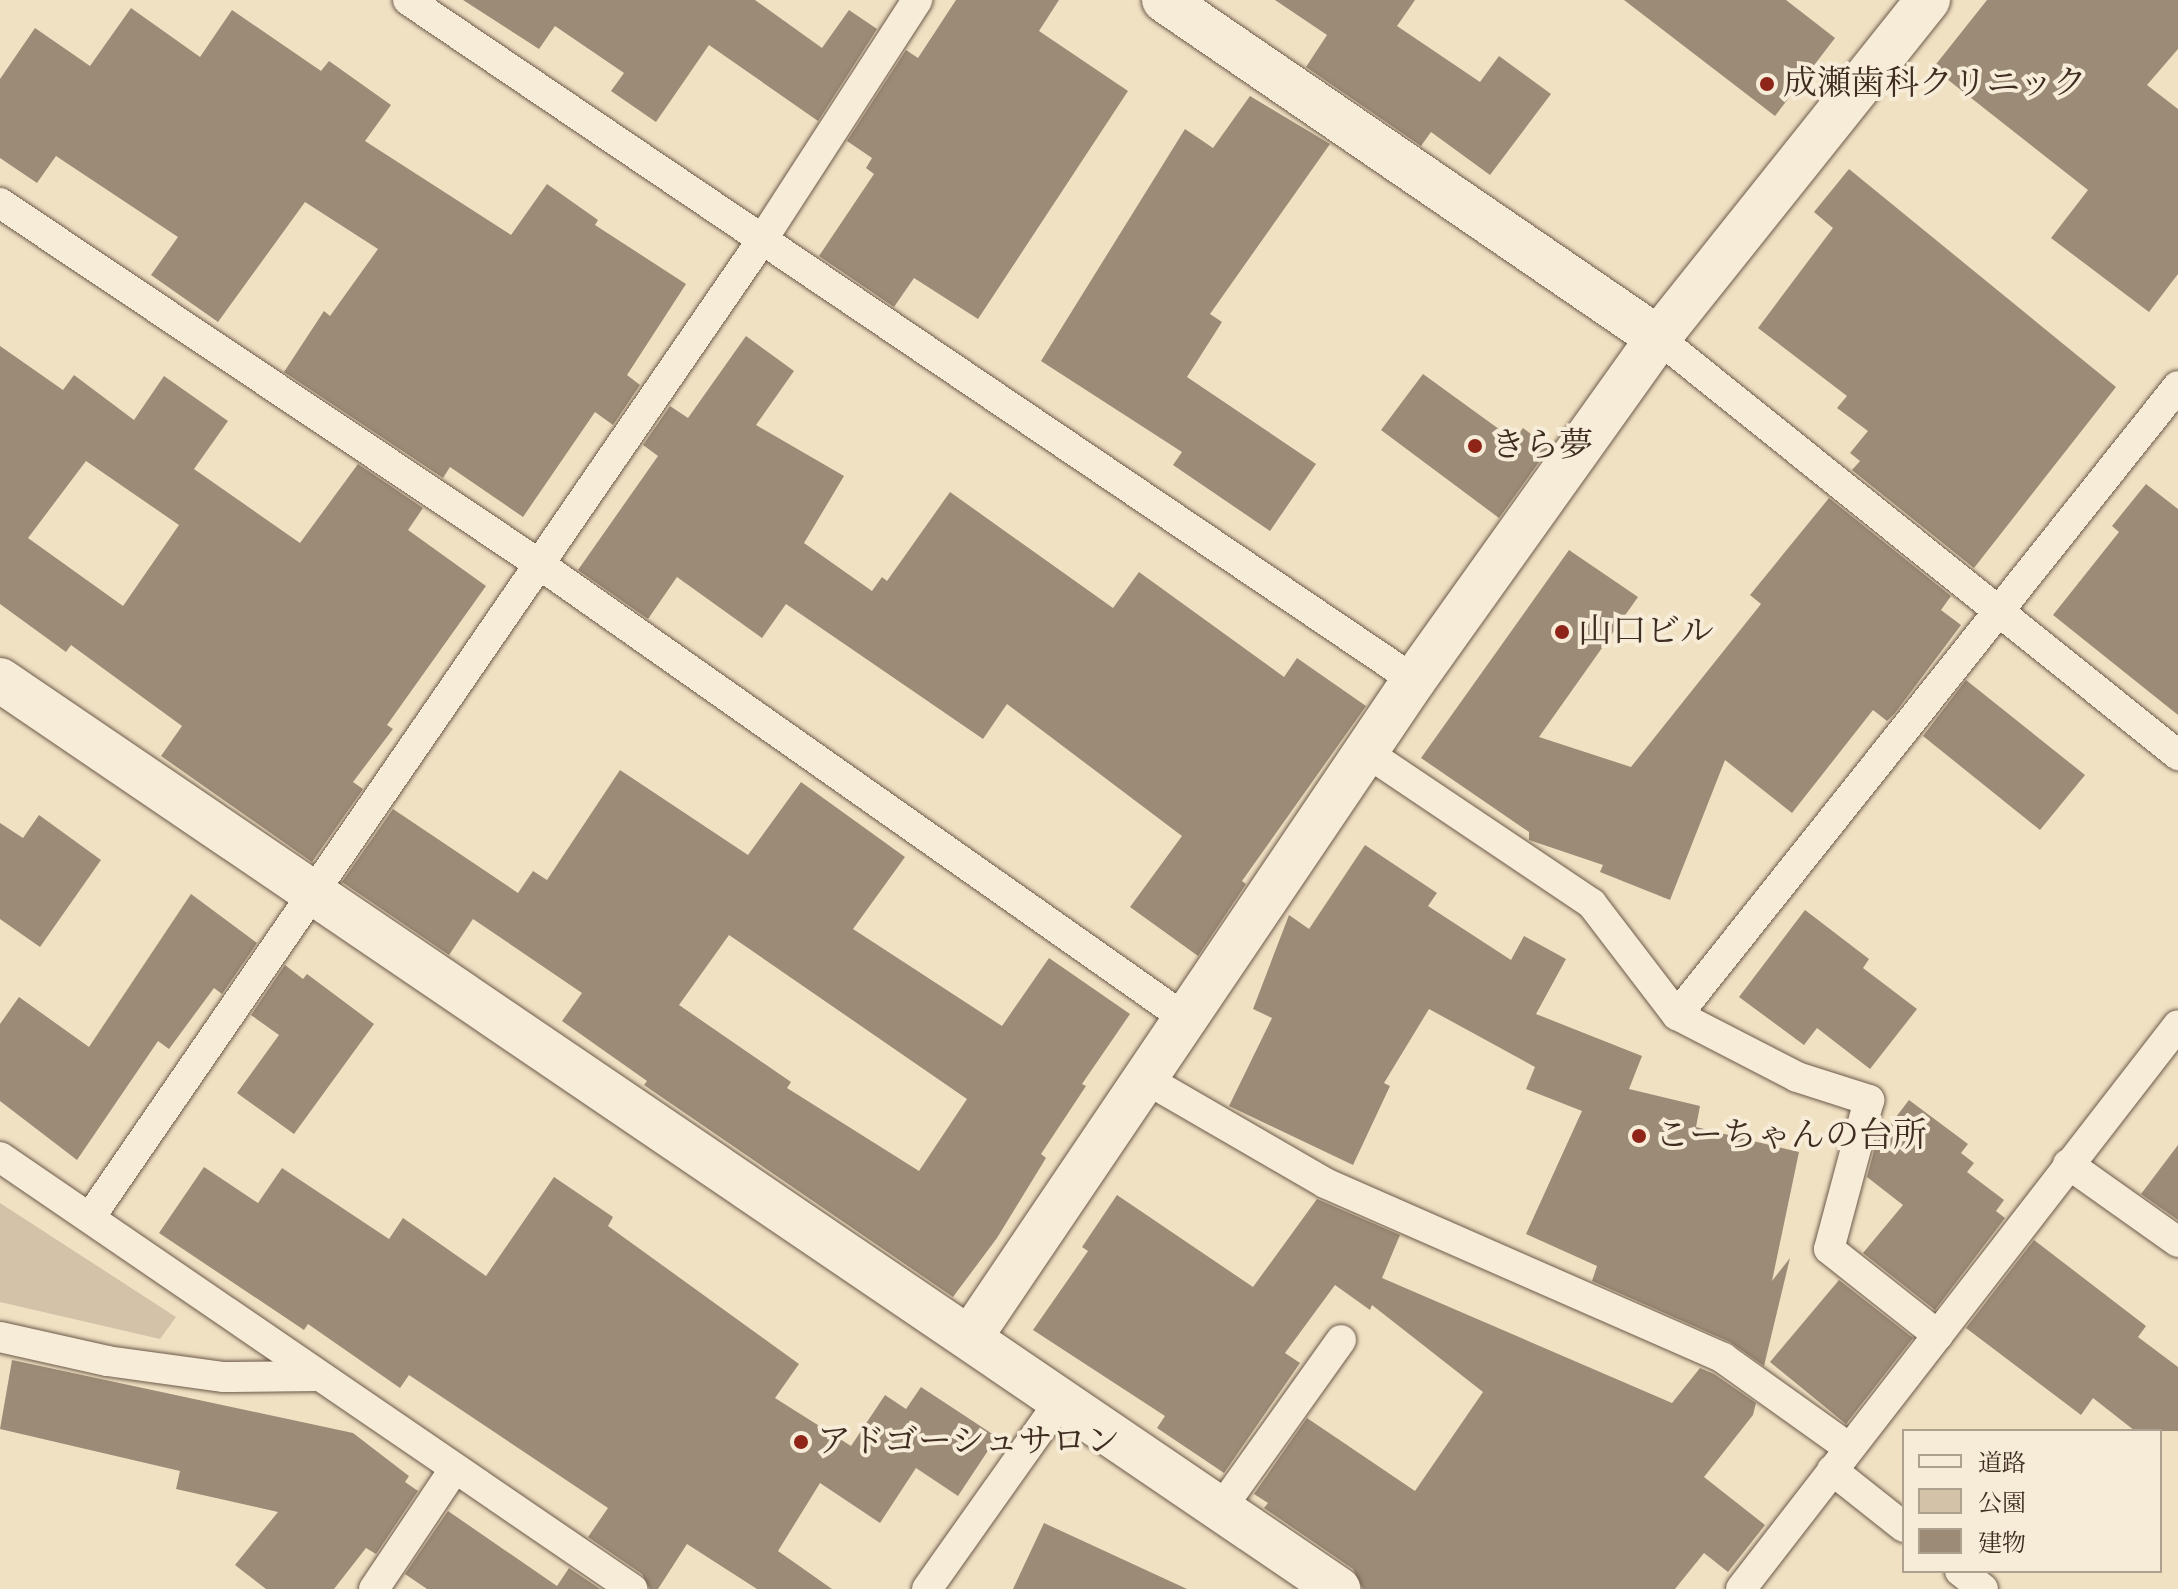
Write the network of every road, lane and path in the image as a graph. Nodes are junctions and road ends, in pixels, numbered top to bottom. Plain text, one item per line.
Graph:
1 (408, 0) edge
2 (917, 0) edge
3 (1164, 0) edge
4 (1921, 2) edge
5 (0, 203) edge
6 (762, 240) junction
7 (1658, 338) junction
8 (2178, 386) edge
9 (539, 564) junction
10 (1997, 612) junction
11 (0, 680) edge
12 (1414, 680) junction
13 (1366, 752) junction
14 (2178, 755) edge
15 (314, 893) junction
16 (1677, 1015) junction
17 (1186, 1019) junction
18 (2178, 1025) edge
19 (1144, 1078) junction
20 (0, 1157) edge
21 (2068, 1164) junction
22 (91, 1216) junction
23 (2178, 1242) edge
24 (1938, 1335) junction
25 (971, 1336) junction
26 (0, 1337) edge
27 (1341, 1340) dead end
28 (319, 1376) junction
29 (1060, 1401) junction
30 (1840, 1459) junction
31 (453, 1471) junction
32 (1222, 1507) junction
33 (1902, 1525) edge
34 (1963, 1573) edge
35 (374, 1589) edge
36 (632, 1589) edge
37 (927, 1589) edge
38 (1338, 1589) edge
39 (1741, 1589) edge
40 (1983, 1589) edge

1 - 6 lane
2 - 6 lane
3 - 7 street
4 - 7 street
5 - 9 lane
6 - 9 lane
6 - 12 lane
7 - 10 lane
7 - 12 street
8 - 10 lane
9 - 15 lane
9 - 17 lane
10 - 14 lane
10 - 16 lane
11 - 15 street
12 - 13 street
13 - 16 lane
13 - 17 street
15 - 22 lane
15 - 25 street
16 - 24 lane
17 - 19 street
18 - 21 lane
19 - 25 street
19 - 30 lane
20 - 22 lane
21 - 23 lane
21 - 24 lane
22 - 28 lane
24 - 30 lane
25 - 29 street
26 - 28 lane
27 - 32 lane
28 - 31 lane
29 - 32 street
29 - 37 lane
30 - 33 lane
30 - 39 lane
31 - 35 lane
31 - 36 lane
32 - 38 street
34 - 40 lane

